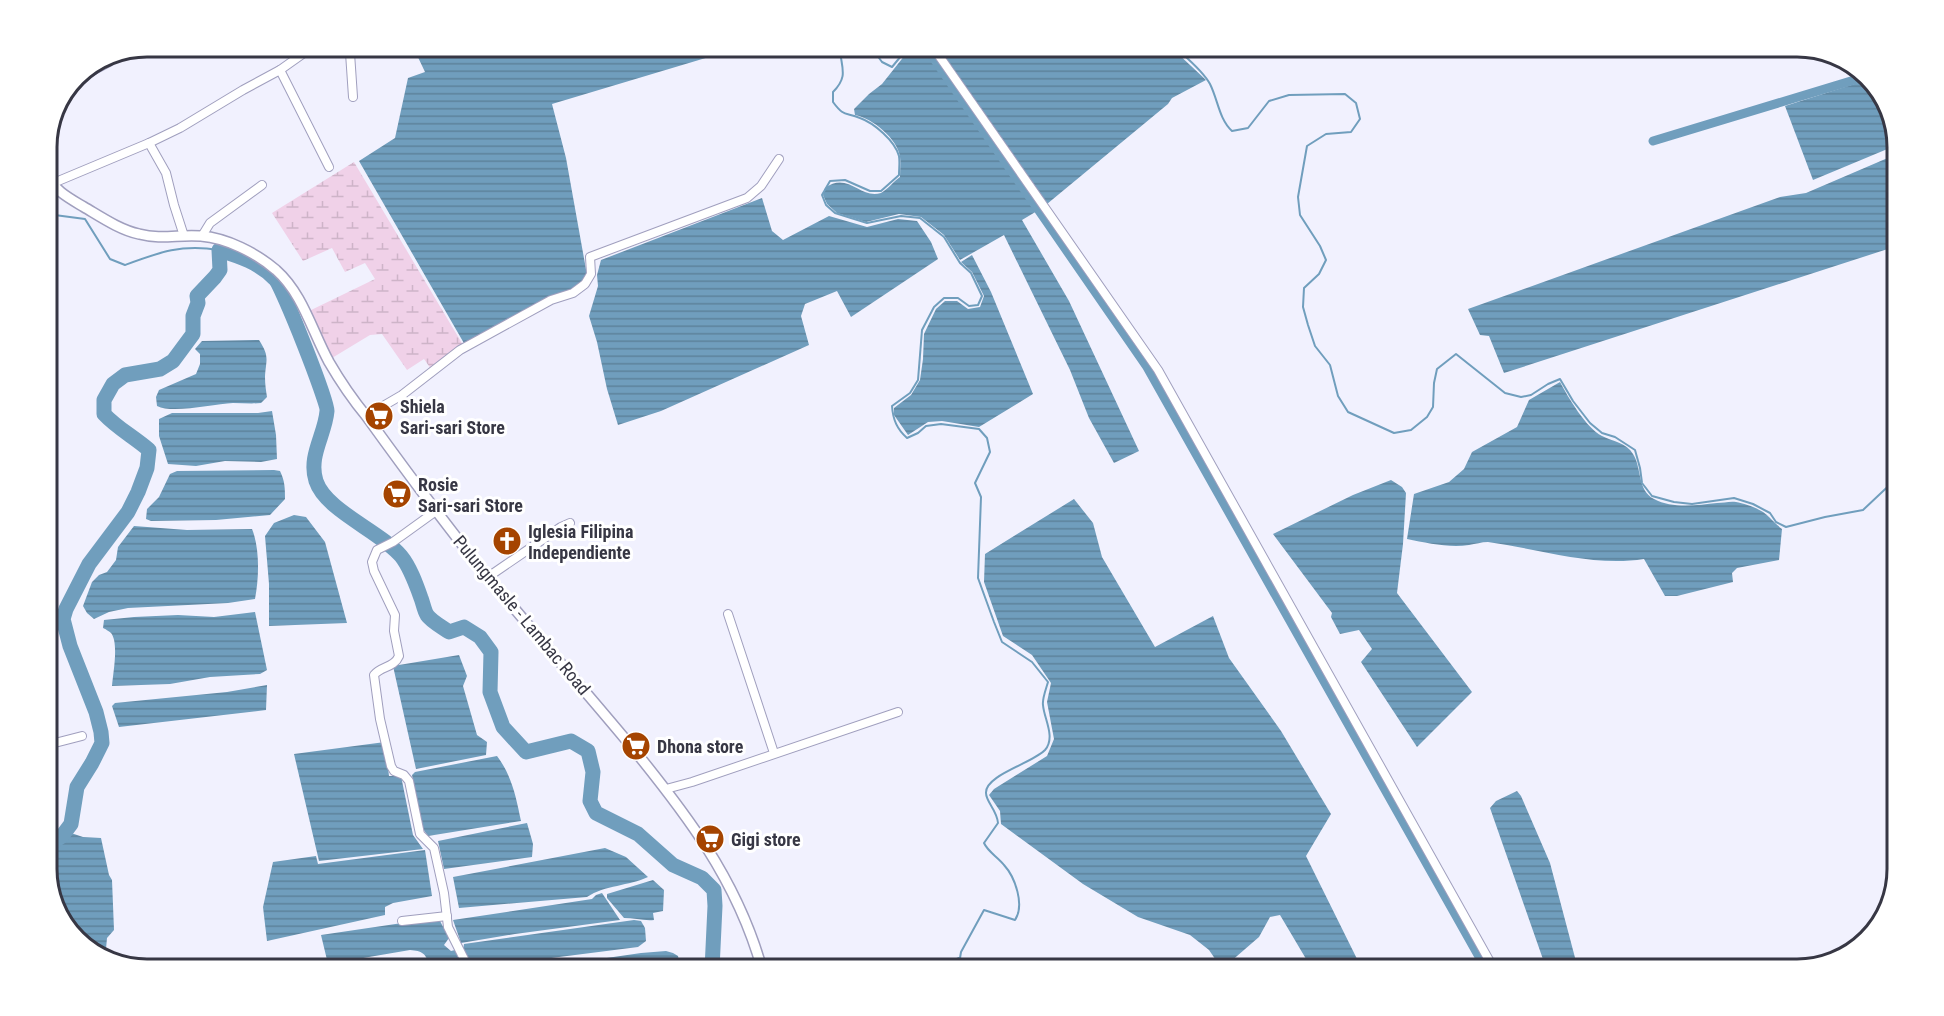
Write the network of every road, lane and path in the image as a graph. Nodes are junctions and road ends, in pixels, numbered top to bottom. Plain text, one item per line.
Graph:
1 (298, 57) edge
2 (350, 57) edge
3 (940, 57) edge
4 (280, 70) junction
5 (353, 97) dead end
6 (149, 143) junction
7 (779, 159) dead end
8 (329, 167) dead end
9 (57, 177) edge
10 (262, 185) dead end
11 (57, 189) edge
12 (184, 236) junction
13 (202, 236) junction
14 (366, 416) junction
15 (436, 511) junction
16 (570, 523) dead end
17 (488, 577) junction
18 (728, 614) dead end
19 (898, 712) dead end
20 (82, 736) dead end
21 (57, 743) edge
22 (774, 753) junction
23 (666, 789) junction
24 (447, 916) junction
25 (402, 921) dead end
26 (463, 959) edge
27 (759, 959) edge
28 (1488, 959) edge

1 - 4 street
2 - 5 street
3 - 28 street
4 - 6 street
4 - 8 street
6 - 9 street
6 - 12 street
7 - 14 street
10 - 13 street
11 - 12 street, Pulungmasle - Lambac Road
12 - 13 street, Pulungmasle - Lambac Road
13 - 14 street, Pulungmasle - Lambac Road
14 - 15 street, Pulungmasle - Lambac Road
15 - 17 street, Pulungmasle - Lambac Road
15 - 24 street
16 - 17 street
17 - 23 street, Pulungmasle - Lambac Road
18 - 22 street
19 - 22 street
20 - 21 street
22 - 23 street
23 - 27 street, Pulungmasle - Lambac Road
24 - 25 street
24 - 26 street

